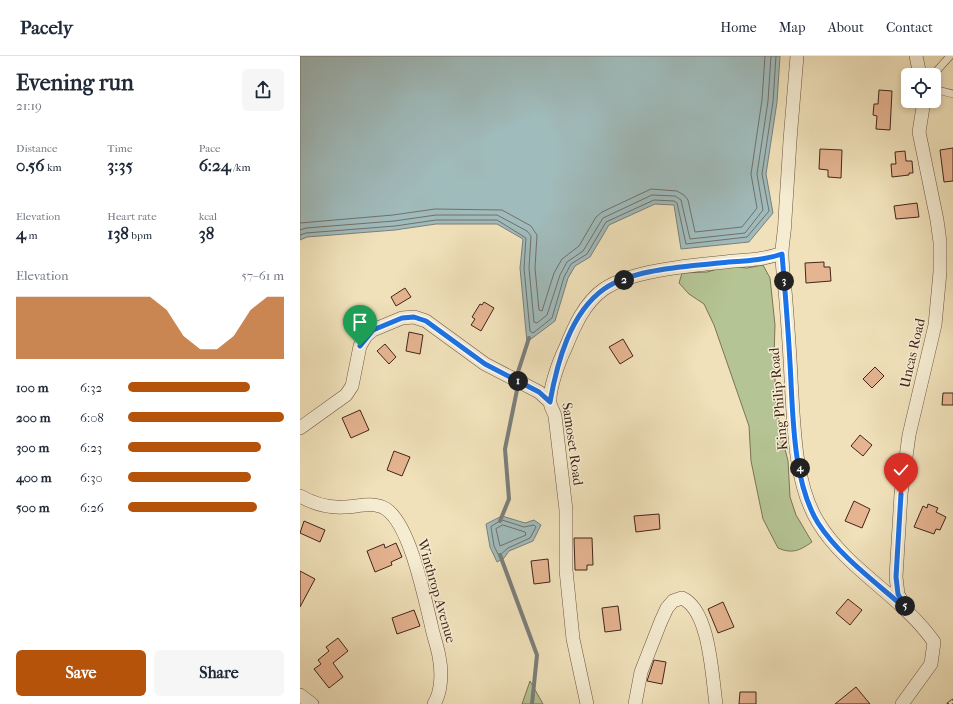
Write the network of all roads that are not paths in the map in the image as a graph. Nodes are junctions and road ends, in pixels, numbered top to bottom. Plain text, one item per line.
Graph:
1 (797, 56) edge
2 (916, 56) edge
3 (950, 56) edge
4 (919, 68) edge
5 (940, 68) edge
6 (941, 91) edge
7 (953, 94) edge
8 (923, 108) edge
9 (782, 254) junction
10 (550, 402) junction
11 (300, 428) edge
12 (300, 496) edge
13 (907, 610) junction
14 (300, 695) edge
15 (312, 704) edge
16 (434, 704) edge
17 (587, 704) edge
18 (635, 704) edge
19 (716, 704) edge
20 (902, 704) edge

1 - 9 street, King Philip Road
2 - 4 street
3 - 5 lane
6 - 7 lane
8 - 13 street, Uncas Road
9 - 10 street, Samoset Road
9 - 13 street, King Philip Road
10 - 11 street
10 - 17 street, Samoset Road
12 - 16 street, Winthrop Avenue
13 - 20 street, King Philip Road
14 - 15 street
18 - 19 street

